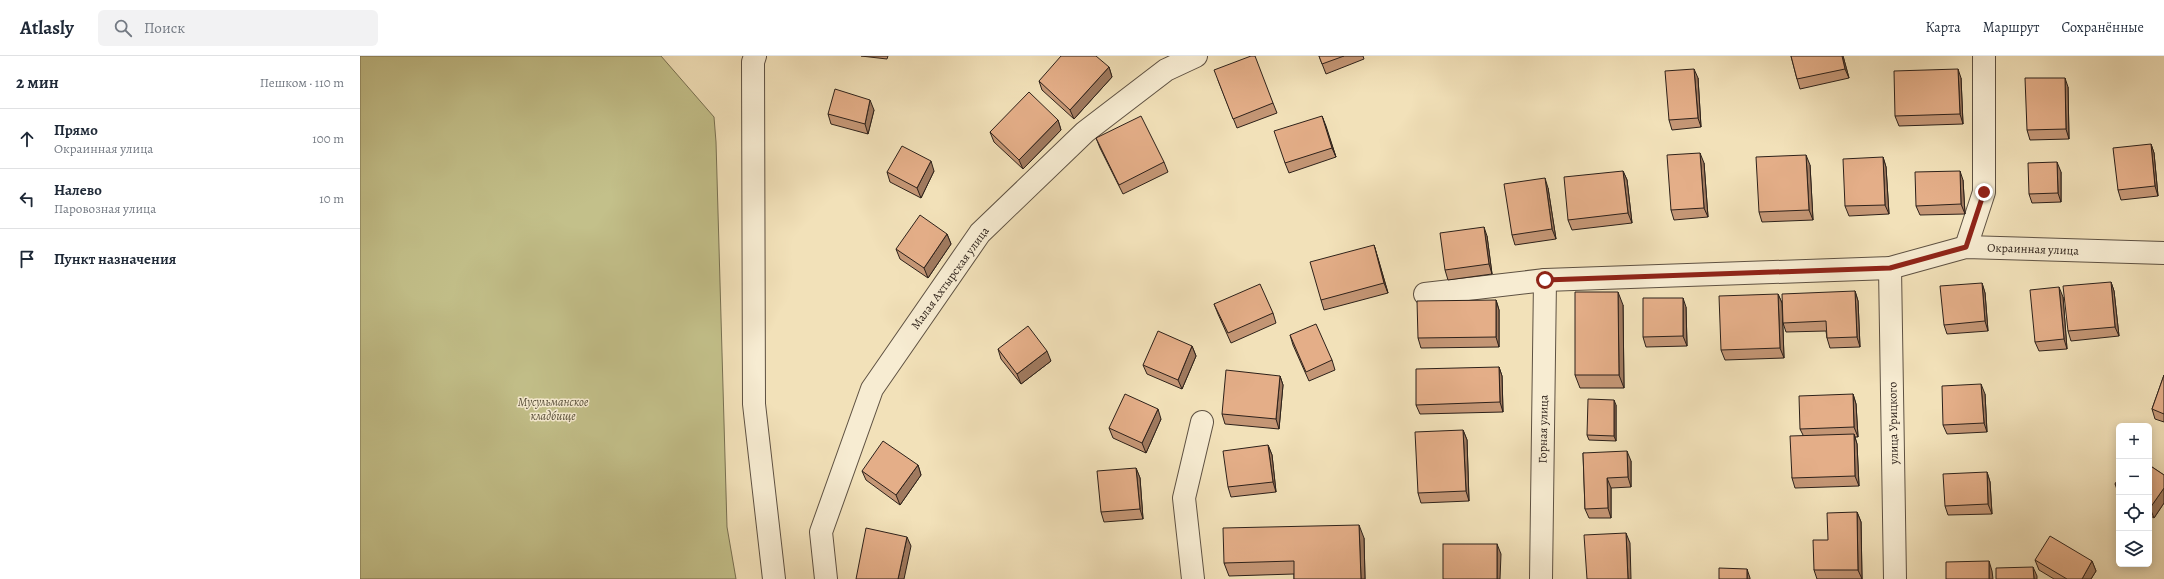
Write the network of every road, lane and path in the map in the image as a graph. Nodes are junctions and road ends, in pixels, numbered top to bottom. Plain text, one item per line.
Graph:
1 (755, 56) edge
2 (1196, 56) edge
3 (1984, 56) edge
4 (1966, 247) junction
5 (2164, 253) edge
6 (1890, 268) junction
7 (1545, 280) junction
8 (1425, 294) dead end
9 (1202, 422) dead end
10 (774, 579) edge
11 (826, 579) edge
12 (1192, 579) edge
13 (1541, 579) edge
14 (1895, 579) edge

1 - 10 street
2 - 11 street, Малая Ахтырская улица
3 - 4 street
4 - 5 street, Окраинная улица
4 - 6 street, Окраинная улица
6 - 7 street, Окраинная улица
6 - 14 street, улица Урицкого
7 - 8 street, Окраинная улица
7 - 13 street, Горная улица
9 - 12 street

